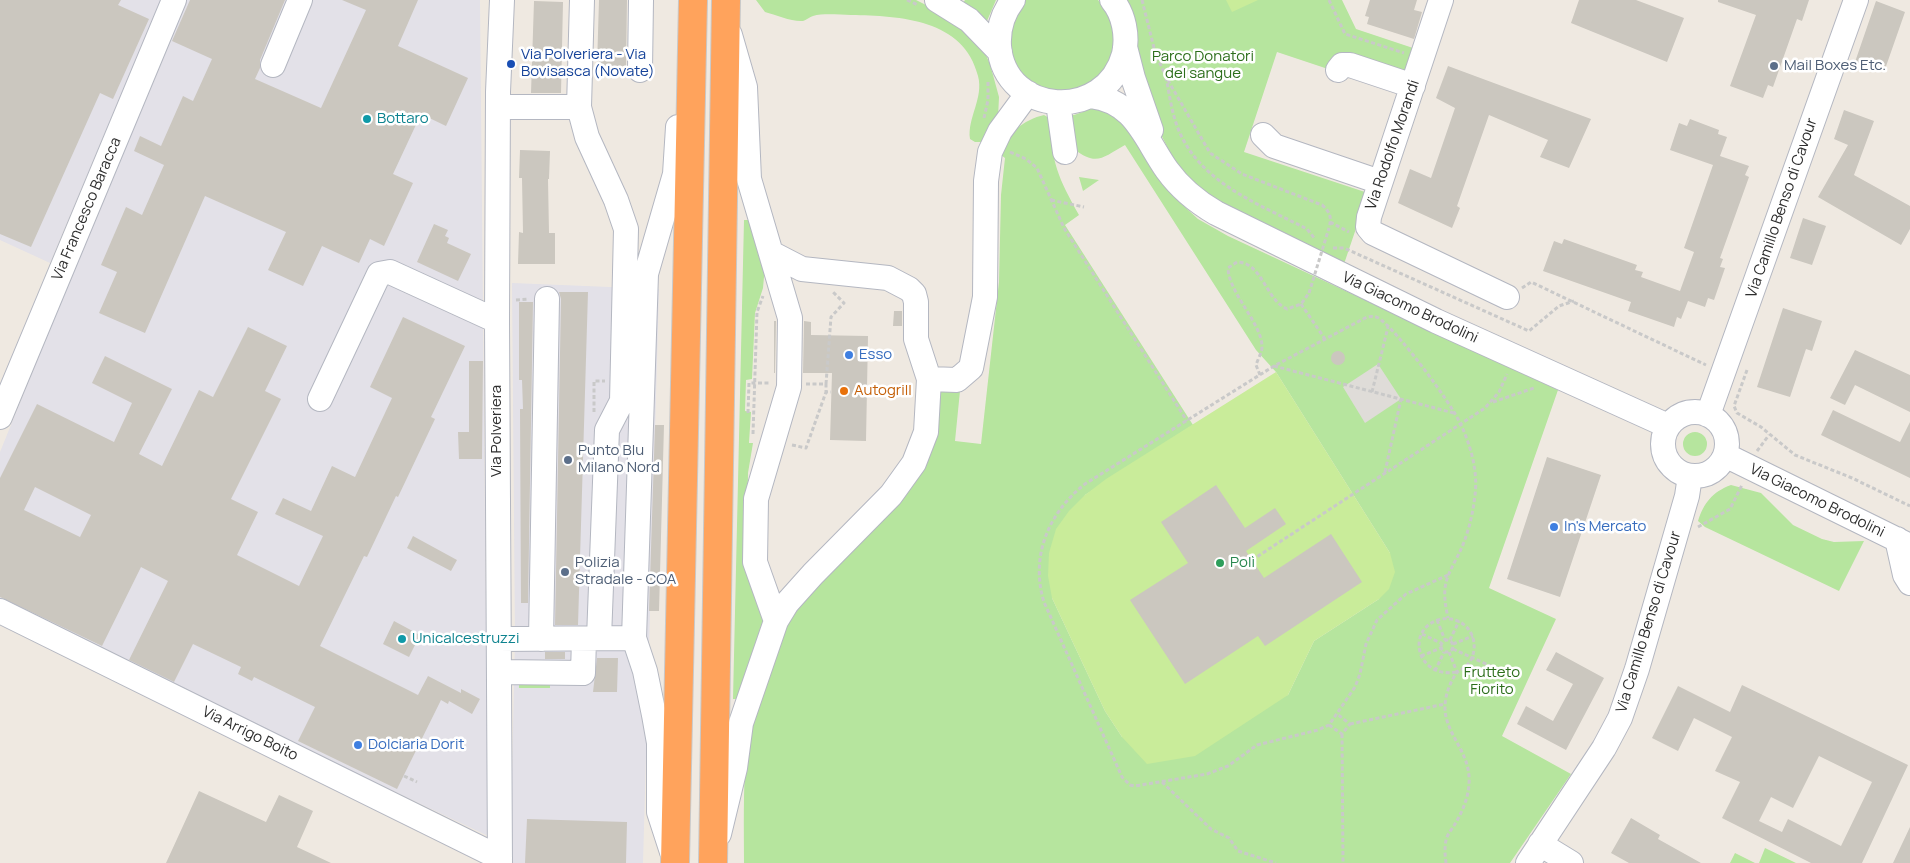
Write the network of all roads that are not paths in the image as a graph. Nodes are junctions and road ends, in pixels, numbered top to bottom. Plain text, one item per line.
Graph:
1 (174, 0) edge
2 (300, 0) edge
3 (502, 0) edge
4 (582, 0) edge
5 (641, 0) edge
6 (693, 0) edge
7 (937, 0) edge
8 (1013, 0) edge
9 (1441, 0) edge
10 (1856, 0) edge
11 (1113, 1) edge
12 (726, 11) edge
13 (1125, 48) junction
14 (692, 54) junction
15 (993, 61) junction
16 (273, 65) dead end
17 (640, 70) dead end
18 (1338, 70) dead end
19 (1413, 86) junction
20 (1028, 93) junction
21 (1091, 96) junction
22 (1058, 103) junction
23 (498, 107) junction
24 (579, 107) junction
25 (1263, 135) dead end
26 (1065, 152) dead end
27 (1166, 168) junction
28 (1380, 182) junction
29 (773, 254) junction
30 (1507, 297) road end
31 (547, 299) dead end
32 (497, 322) junction
33 (936, 380) junction
34 (320, 399) dead end
35 (616, 414) junction
36 (640, 415) junction
37 (1708, 415) junction
38 (0, 417) edge
39 (1668, 426) junction
40 (1725, 455) junction
41 (1690, 476) junction
42 (1903, 543) edge
43 (1910, 583) edge
44 (0, 611) edge
45 (776, 621) junction
46 (592, 638) junction
47 (634, 638) junction
48 (498, 639) junction
49 (541, 639) junction
50 (499, 672) junction
51 (1534, 853) edge
52 (714, 856) edge
53 (500, 860) edge
54 (675, 863) edge
55 (1571, 863) edge

1 - 38 street, Via Francesco Baracca
2 - 16 street
3 - 23 street, Via Polveriera
4 - 24 street
5 - 17 street
6 - 14 highway
7 - 15 street
8 - 15 street
9 - 19 street, Via Rodolfo Morandi
10 - 37 street, Via Camillo Benso di Cavour
11 - 13 street
12 - 29 street
12 - 52 highway
13 - 21 street
13 - 27 street, Via Giacomo Brodolini
14 - 36 street
14 - 54 highway
15 - 20 street
18 - 19 street
19 - 28 street, Via Rodolfo Morandi
20 - 22 street
20 - 33 street
21 - 22 street
21 - 27 street, Via Giacomo Brodolini
22 - 26 street
23 - 24 street
23 - 32 street, Via Polveriera
24 - 35 street
25 - 28 street
27 - 39 street, Via Giacomo Brodolini
28 - 30 street, Via Rodolfo Morandi
29 - 33 street
29 - 45 street
31 - 49 street
32 - 34 street
32 - 48 street, Via Polveriera
33 - 45 street
35 - 36 street
35 - 46 street
36 - 47 street
37 - 39 street
37 - 40 street
39 - 41 street
40 - 41 street
40 - 42 street, Via Giacomo Brodolini
41 - 51 street, Via Camillo Benso di Cavour
42 - 43 street
44 - 53 street, Via Arrigo Boito
45 - 52 street
46 - 47 street
46 - 49 street
46 - 50 street
47 - 54 street
48 - 49 street
48 - 50 street, Via Polveriera
50 - 53 street, Via Polveriera
51 - 55 street

